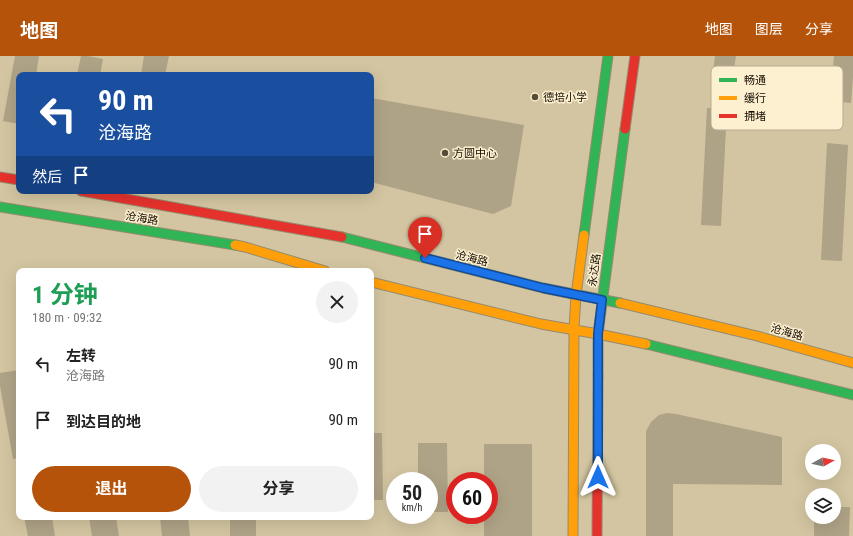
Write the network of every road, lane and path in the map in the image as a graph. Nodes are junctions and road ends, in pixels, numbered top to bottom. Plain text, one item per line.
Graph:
1 (608, 56) edge
2 (635, 56) edge
3 (0, 177) edge
4 (16, 180) edge
5 (98, 194) edge
6 (0, 207) edge
7 (315, 268) edge
8 (374, 283) edge
9 (576, 295) junction
10 (602, 300) junction
11 (574, 329) junction
12 (598, 334) junction
13 (853, 363) edge
14 (853, 395) edge
15 (574, 536) edge
16 (597, 536) edge

1 - 9 main road, 永达路
2 - 10 main road, 永达路
3 - 4 main road
5 - 9 main road, 沧海路
6 - 7 main road, 沧海路
8 - 11 main road
9 - 10 main road, 沧海路
9 - 11 main road, 永达路
10 - 12 main road, 永达路
10 - 13 main road, 沧海路
11 - 12 main road
11 - 15 main road, 永达路
12 - 14 main road
12 - 16 main road, 永达路

